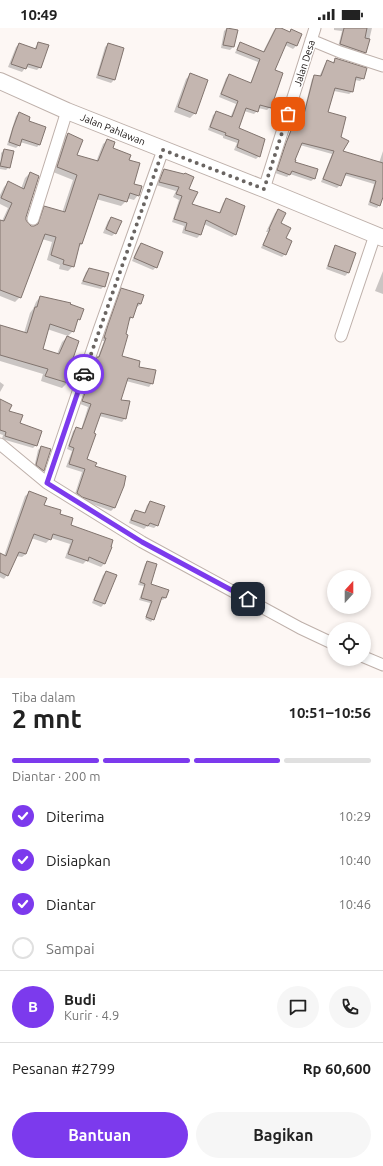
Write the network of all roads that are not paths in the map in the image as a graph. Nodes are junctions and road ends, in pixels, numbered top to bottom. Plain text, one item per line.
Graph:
1 (315, 28) edge
2 (311, 40) junction
3 (383, 66) edge
4 (0, 81) edge
5 (68, 111) junction
6 (163, 150) junction
7 (264, 189) junction
8 (33, 219) dead end
9 (379, 236) edge
10 (341, 336) dead end
11 (0, 444) edge
12 (47, 483) junction
13 (327, 641) edge
14 (371, 660) edge
15 (383, 665) edge

1 - 2 street, Jalan Desa
2 - 3 street
2 - 7 street, Jalan Desa
4 - 5 highway, Jalan Pahlawan
5 - 6 highway, Jalan Pahlawan
5 - 8 street
6 - 7 highway, Jalan Pahlawan
6 - 12 street
7 - 9 highway, Jalan Pahlawan
9 - 10 street
11 - 12 street
12 - 13 street
14 - 15 street

